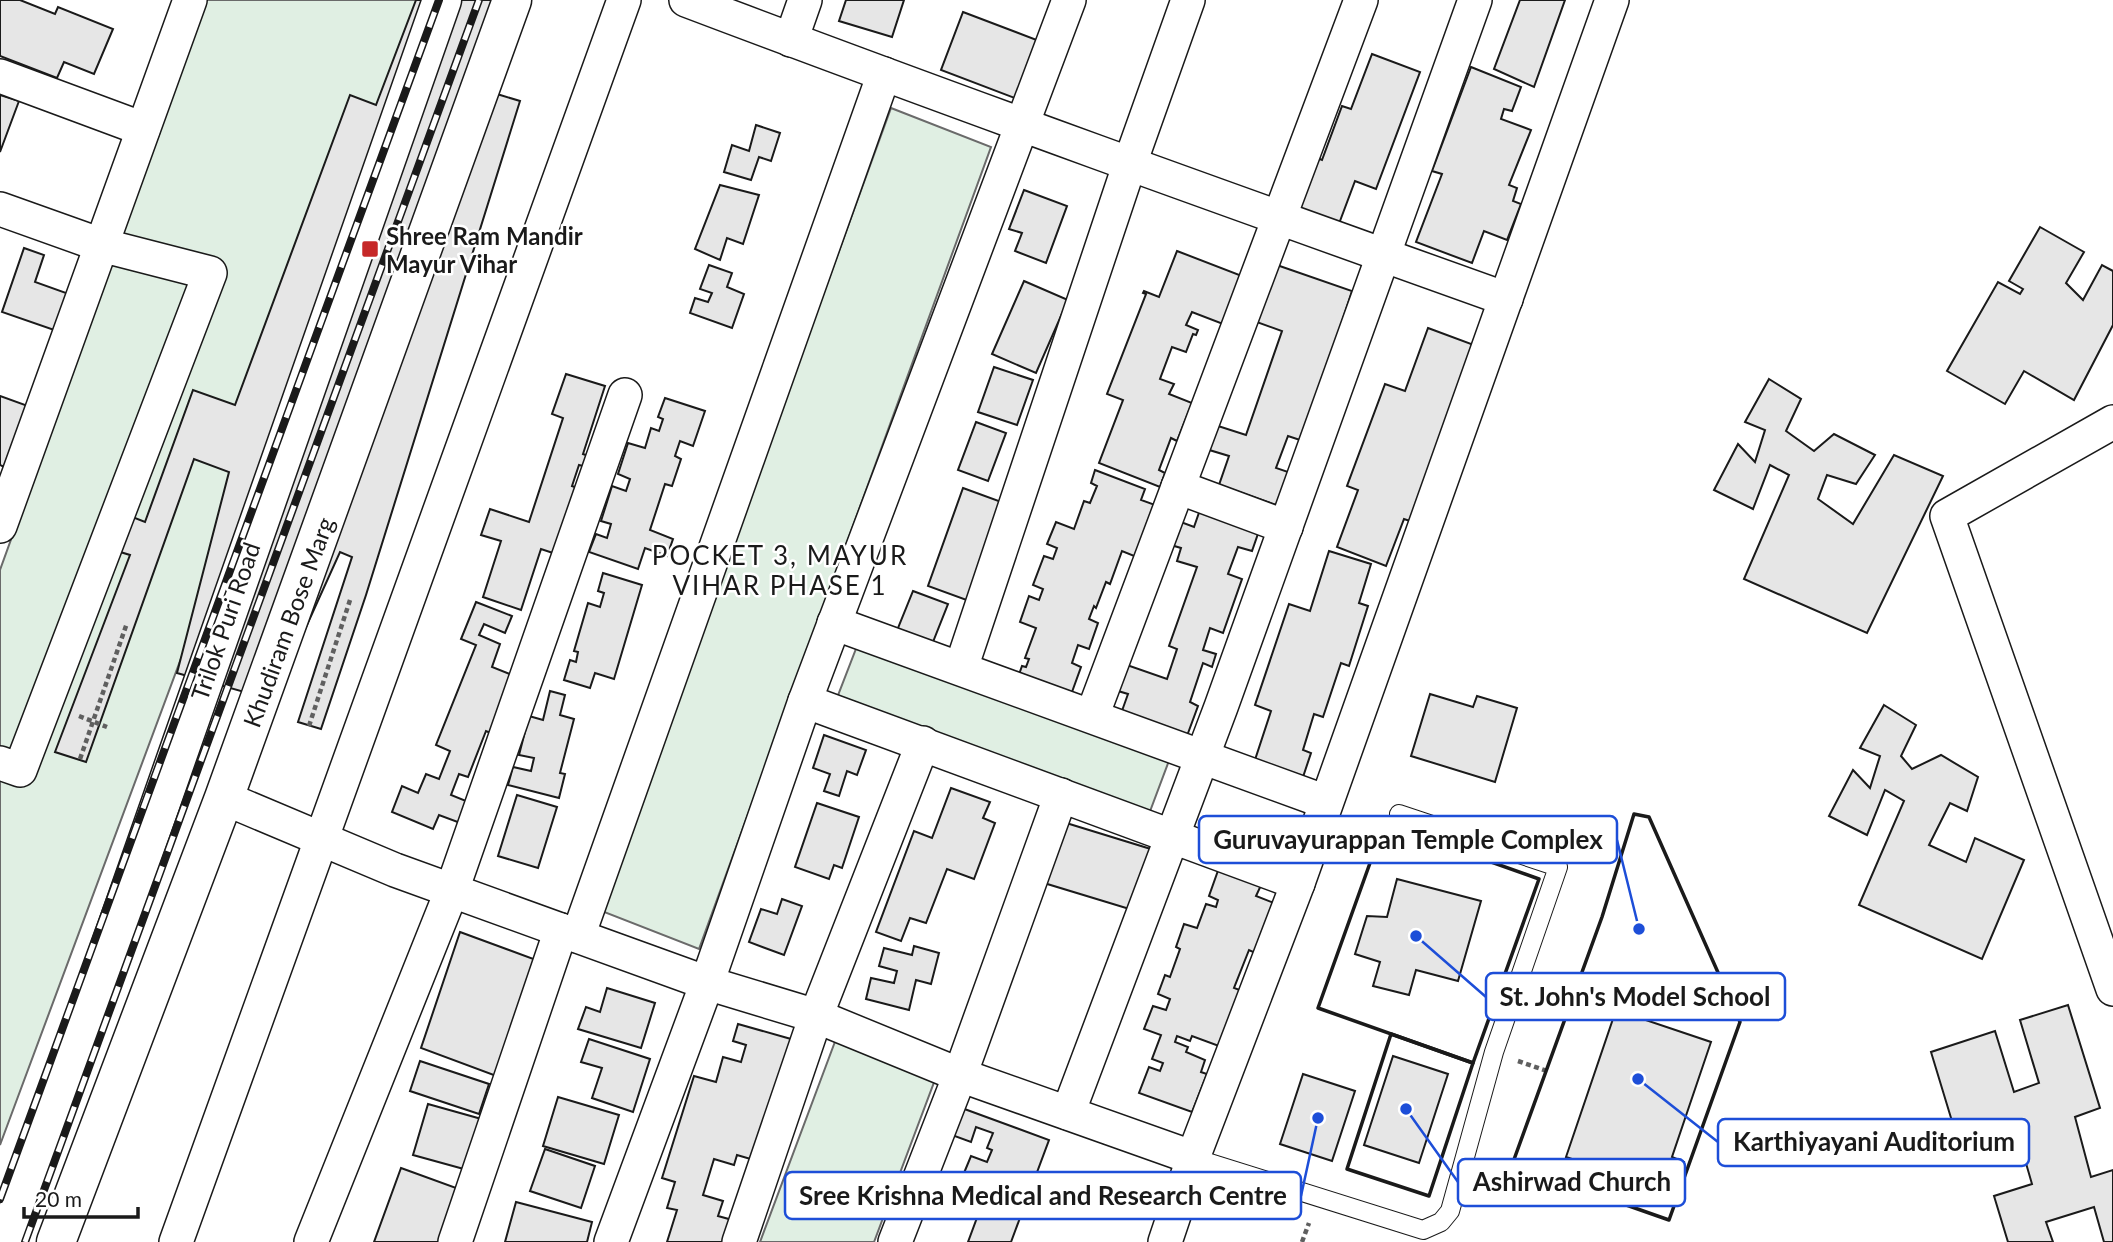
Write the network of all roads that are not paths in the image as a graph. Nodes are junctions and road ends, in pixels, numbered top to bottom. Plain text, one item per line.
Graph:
1 (442, 0) edge
2 (512, 0) edge
3 (625, 0) edge
4 (686, 0) edge
5 (805, 0) edge
6 (1069, 0) edge
7 (1188, 0) edge
8 (1361, 0) edge
9 (1475, 0) edge
10 (1612, 0) edge
11 (186, 1) edge
12 (791, 40) junction
13 (884, 74) junction
14 (0, 76) edge
15 (1021, 126) junction
16 (143, 129) junction
17 (1130, 163) junction
18 (0, 209) edge
19 (1280, 217) junction
20 (101, 245) junction
21 (1384, 255) junction
22 (1506, 299) junction
23 (625, 395) dead end
24 (2112, 421) edge
25 (7, 484) edge
26 (1178, 487) junction
27 (0, 526) edge
28 (1286, 527) junction
29 (834, 623) junction
30 (961, 668) junction
31 (805, 701) junction
32 (1092, 716) junction
33 (923, 743) junction
34 (1202, 756) junction
35 (0, 764) edge
36 (1062, 795) junction
37 (224, 799) junction
38 (1326, 802) junction
39 (1399, 814) dead end
40 (1170, 835) junction
41 (320, 839) junction
42 (1298, 883) junction
43 (453, 890) junction
44 (570, 933) junction
45 (707, 983) junction
46 (2113, 989) edge
47 (816, 1016) junction
48 (960, 1075) junction
49 (1068, 1114) junction
50 (1194, 1158) junction
51 (7, 1242) edge
52 (56, 1242) edge
53 (176, 1242) edge
54 (312, 1242) edge
55 (455, 1242) edge
56 (611, 1242) edge
57 (739, 1242) edge
58 (895, 1242) edge
59 (1165, 1242) edge

1 - 51 street, Trilok Puri Road
2 - 37 street, Khudiram Bose Marg
3 - 41 street
4 - 12 street
5 - 12 street
6 - 15 street
7 - 17 street
8 - 19 street
9 - 21 street
10 - 22 street
11 - 16 street
12 - 13 street
13 - 15 street
13 - 44 street
14 - 16 street
15 - 17 street
15 - 29 street
16 - 20 street
17 - 19 street
17 - 30 street
18 - 20 street
19 - 21 street
19 - 26 street
20 - 25 street
20 - 35 street
21 - 22 street
21 - 28 street
22 - 38 street
23 - 43 street
24 - 46 street
25 - 27 street
26 - 28 street
26 - 32 street
28 - 34 street
29 - 30 street
29 - 31 street
30 - 32 street
31 - 33 street
31 - 45 street
32 - 34 street
33 - 36 street
33 - 47 street
34 - 38 street
34 - 40 street
36 - 40 street
36 - 48 street
37 - 41 street
37 - 52 street, Khudiram Bose Marg
38 - 42 street
39 - 50 lane
40 - 42 street
40 - 49 street
41 - 43 street
41 - 53 street
42 - 50 street
43 - 44 street
43 - 54 street
44 - 45 street
44 - 55 street
45 - 47 street
45 - 56 street
47 - 48 street
47 - 57 street
48 - 49 street
48 - 58 street
49 - 50 street
50 - 59 street

